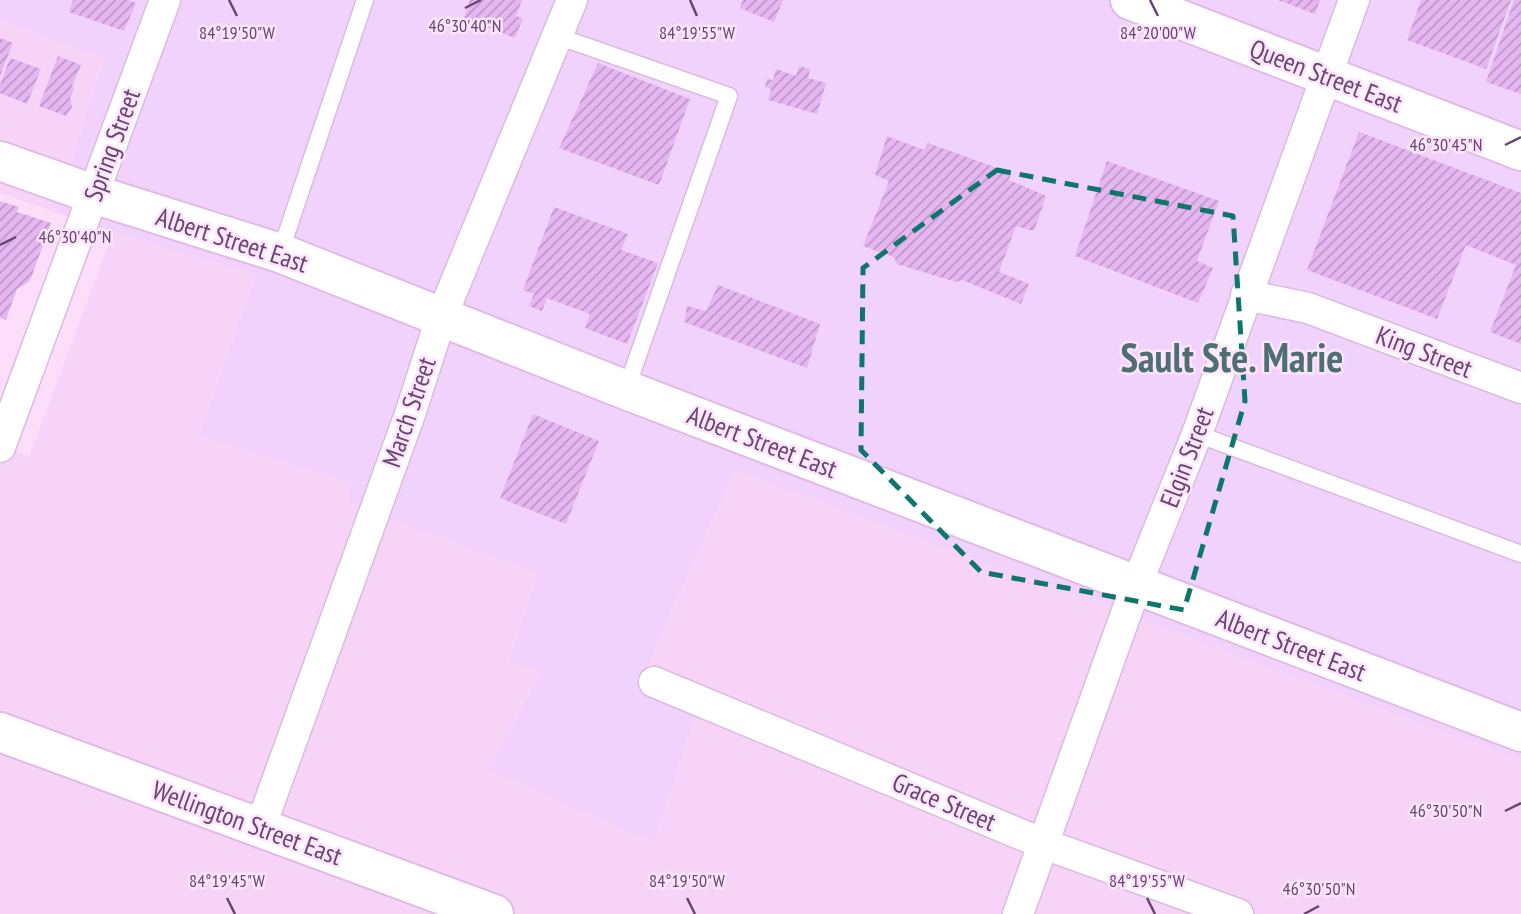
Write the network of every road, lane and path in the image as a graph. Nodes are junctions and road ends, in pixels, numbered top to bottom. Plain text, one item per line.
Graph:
1 (165, 0) edge
2 (365, 0) edge
3 (572, 0) edge
4 (1130, 0) edge
5 (1354, 0) edge
6 (557, 36) junction
7 (1325, 76) junction
8 (1521, 151) edge
9 (0, 161) edge
10 (93, 194) junction
11 (280, 253) junction
12 (1246, 295) junction
13 (441, 318) junction
14 (1521, 388) edge
15 (626, 390) junction
16 (1197, 434) junction
17 (0, 447) edge
18 (1521, 554) edge
19 (1136, 586) junction
20 (654, 682) dead end
21 (0, 732) edge
22 (1521, 732) edge
23 (260, 828) junction
24 (1044, 844) junction
25 (494, 914) edge
26 (1018, 914) edge
27 (1238, 914) edge

1 - 10 street, Spring Street
2 - 11 lane
3 - 6 street, March Street
4 - 7 main road, Queen Street East
5 - 7 street, Elgin Street
6 - 13 street, March Street
6 - 15 lane
7 - 8 main road, Queen Street East
7 - 12 street, Elgin Street
9 - 10 main road, Albert Street East
10 - 11 main road, Albert Street East
10 - 17 street, Spring Street
11 - 13 main road, Albert Street East
12 - 14 street, King Street
12 - 16 street, Elgin Street
13 - 15 main road, Albert Street East
13 - 23 street, March Street
15 - 19 main road, Albert Street East
16 - 18 lane
16 - 19 street, Elgin Street
19 - 22 main road, Albert Street East
19 - 24 street, Elgin Street
20 - 24 street, Grace Street
21 - 23 main road, Wellington Street East
23 - 25 main road, Wellington Street East
24 - 26 street, Elgin Street
24 - 27 street, Grace Street

